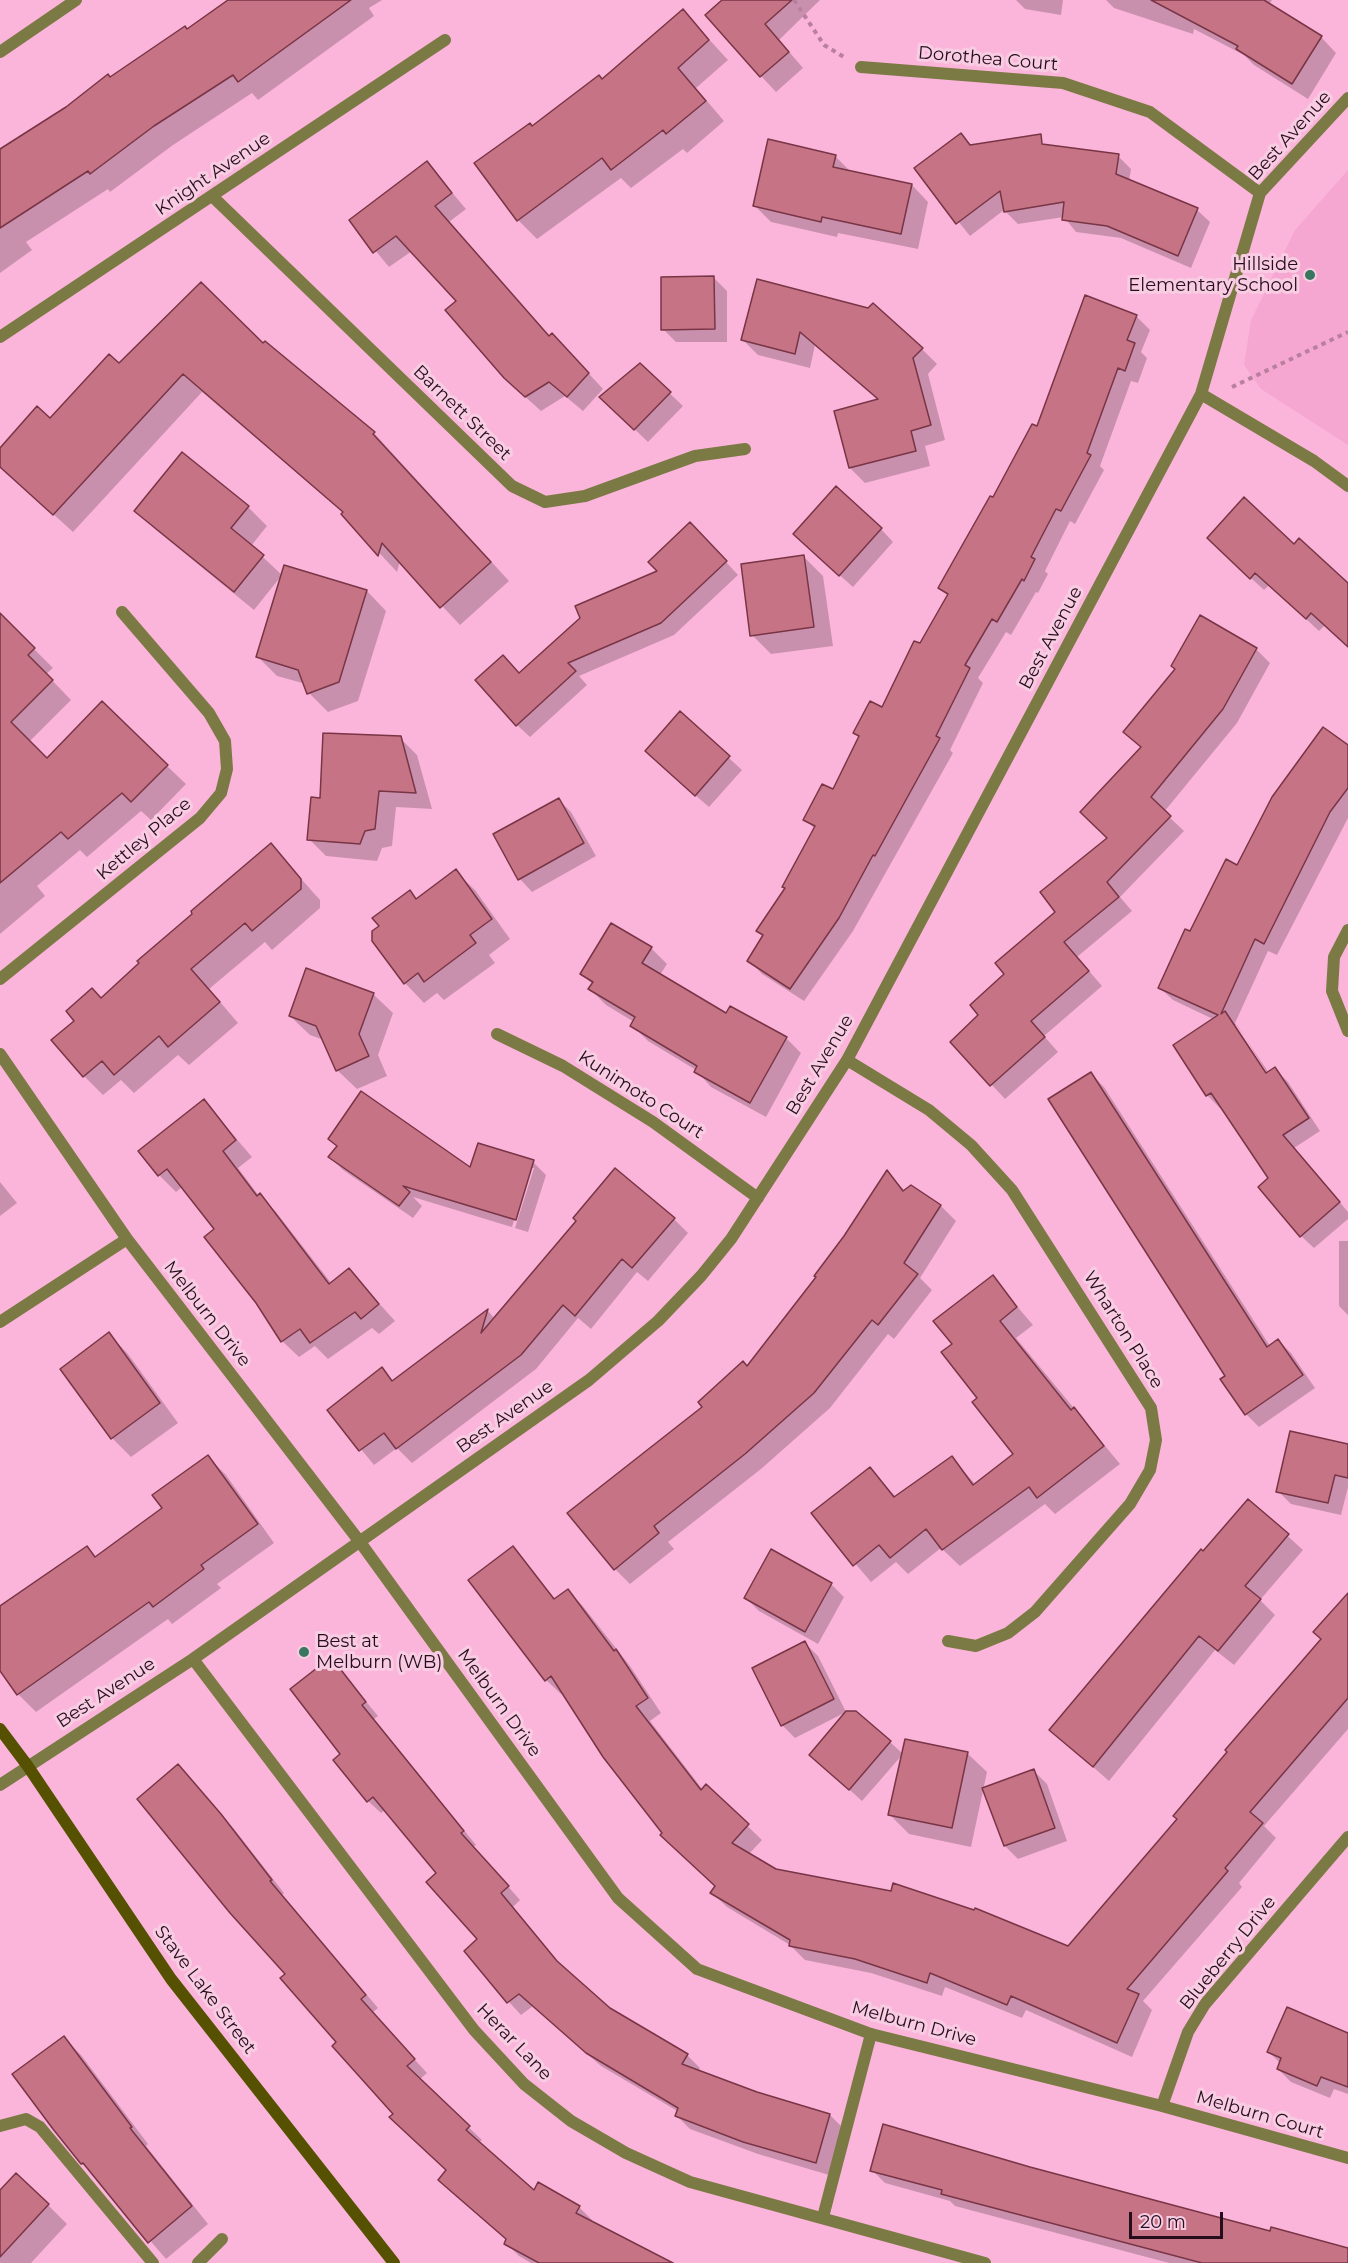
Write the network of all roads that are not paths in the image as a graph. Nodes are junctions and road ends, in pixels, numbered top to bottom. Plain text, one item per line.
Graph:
1 (76, 0) edge
2 (446, 40) dead end
3 (0, 52) edge
4 (861, 67) road end
5 (1348, 98) edge
6 (1260, 194) junction
7 (212, 196) junction
8 (0, 337) edge
9 (1201, 394) junction
10 (745, 448) dead end
11 (1348, 486) edge
12 (122, 612) dead end
13 (1348, 930) edge
14 (0, 979) edge
15 (1348, 1031) edge
16 (497, 1034) dead end
17 (0, 1054) edge
18 (847, 1060) junction
19 (758, 1198) junction
20 (127, 1239) junction
21 (0, 1322) edge
22 (360, 1542) junction
23 (948, 1641) dead end
24 (193, 1659) junction
25 (0, 1729) edge
26 (27, 1765) junction
27 (0, 1785) edge
28 (1348, 1837) edge
29 (871, 2034) junction
30 (1162, 2106) junction
31 (0, 2126) edge
32 (1348, 2158) edge
33 (823, 2217) junction
34 (222, 2239) dead end
35 (153, 2263) edge
36 (198, 2263) edge
37 (394, 2263) edge
38 (986, 2263) edge

1 - 3 street
2 - 7 street, Knight Avenue
4 - 6 street, Dorothea Court
5 - 6 street, Best Avenue
6 - 9 street, Best Avenue
7 - 8 street, Knight Avenue
7 - 10 street, Barnett Street
9 - 11 street
9 - 18 street, Best Avenue
12 - 14 street, Kettley Place
13 - 15 street
16 - 19 street, Kunimoto Court
17 - 20 street, Melburn Drive
18 - 19 street, Best Avenue
18 - 23 street, Wharton Place
19 - 22 street, Best Avenue
20 - 21 street
20 - 22 street, Melburn Drive
22 - 24 street, Best Avenue
22 - 29 street, Melburn Drive
24 - 26 street, Best Avenue
24 - 33 street, Herar Lane
25 - 26 main road, Stave Lake Street
26 - 27 street, Best Avenue
26 - 37 main road, Stave Lake Street
28 - 30 street, Blueberry Drive
29 - 30 street, Melburn Drive
29 - 33 street
30 - 32 street, Melburn Court
31 - 35 street
33 - 38 street, Herar Lane
34 - 36 street

